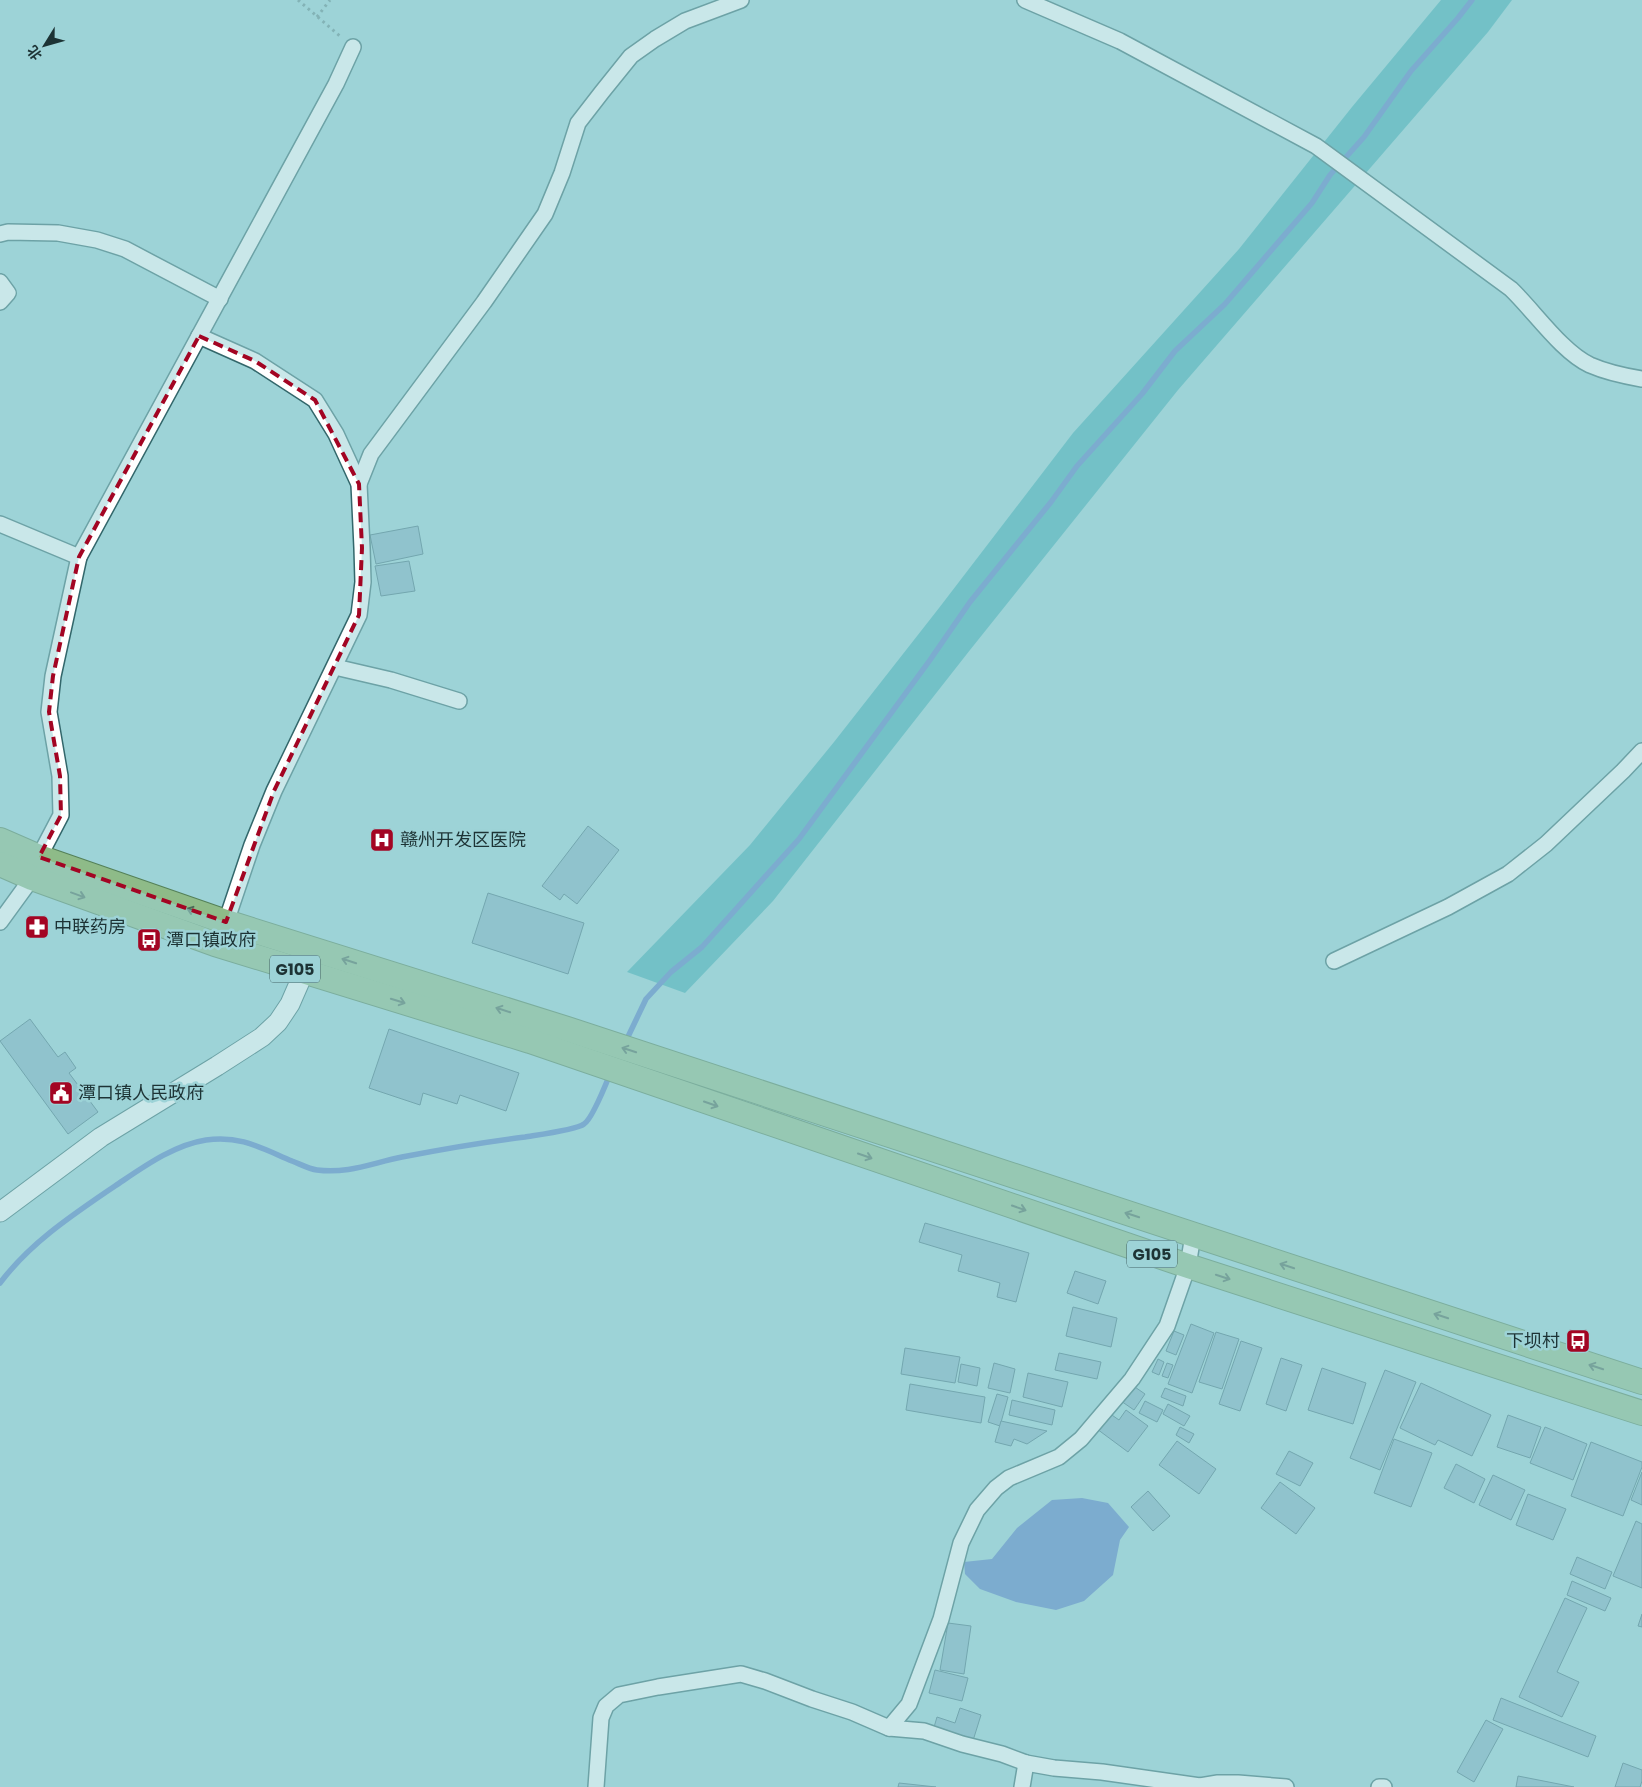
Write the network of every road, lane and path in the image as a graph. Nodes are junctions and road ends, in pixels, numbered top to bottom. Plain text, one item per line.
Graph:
1 (298, 0) edge
2 (330, 0) edge
3 (741, 0) edge
4 (1025, 0) edge
5 (317, 17) junction
6 (353, 47) joint
7 (0, 234) edge
8 (0, 282) edge
9 (220, 298) junction
10 (0, 302) edge
11 (199, 336) junction
12 (1642, 378) edge
13 (359, 484) junction
14 (0, 524) edge
15 (79, 557) junction
16 (334, 667) junction
17 (459, 701) dead end
18 (1642, 751) edge
19 (0, 840) edge
20 (0, 864) edge
21 (36, 867) junction
22 (0, 922) edge
23 (226, 922) junction
24 (1334, 961) dead end
25 (304, 972) junction
26 (533, 1031) junction
27 (0, 1212) edge
28 (1193, 1235) junction
29 (1188, 1266) junction
30 (1642, 1382) edge
31 (1642, 1413) edge
32 (889, 1728) junction
33 (1026, 1763) junction
34 (596, 1787) edge
35 (1022, 1787) edge
36 (1286, 1787) edge
37 (1379, 1787) edge
38 (1384, 1787) edge

1 - 5 path
2 - 5 path
3 - 13 street
4 - 12 street
5 - 6 path
6 - 9 street
7 - 9 street
8 - 10 street
9 - 11 street
11 - 13 street
11 - 15 street
13 - 16 street
14 - 15 street
15 - 21 street
16 - 17 street
16 - 23 street
18 - 24 street
19 - 21 highway, G105
20 - 21 highway, G105
21 - 22 street
23 -> 21 highway, G105
21 -> 25 highway, G105
26 -> 23 highway, G105
25 -> 26 highway, G105
25 - 27 street
28 -> 26 highway, G105
26 -> 29 highway, G105
28 - 29 street
30 -> 28 highway, G105
29 -> 31 highway, G105
29 - 32 street
32 - 33 street
32 - 34 street
33 - 35 street
33 - 36 street
37 - 38 street

